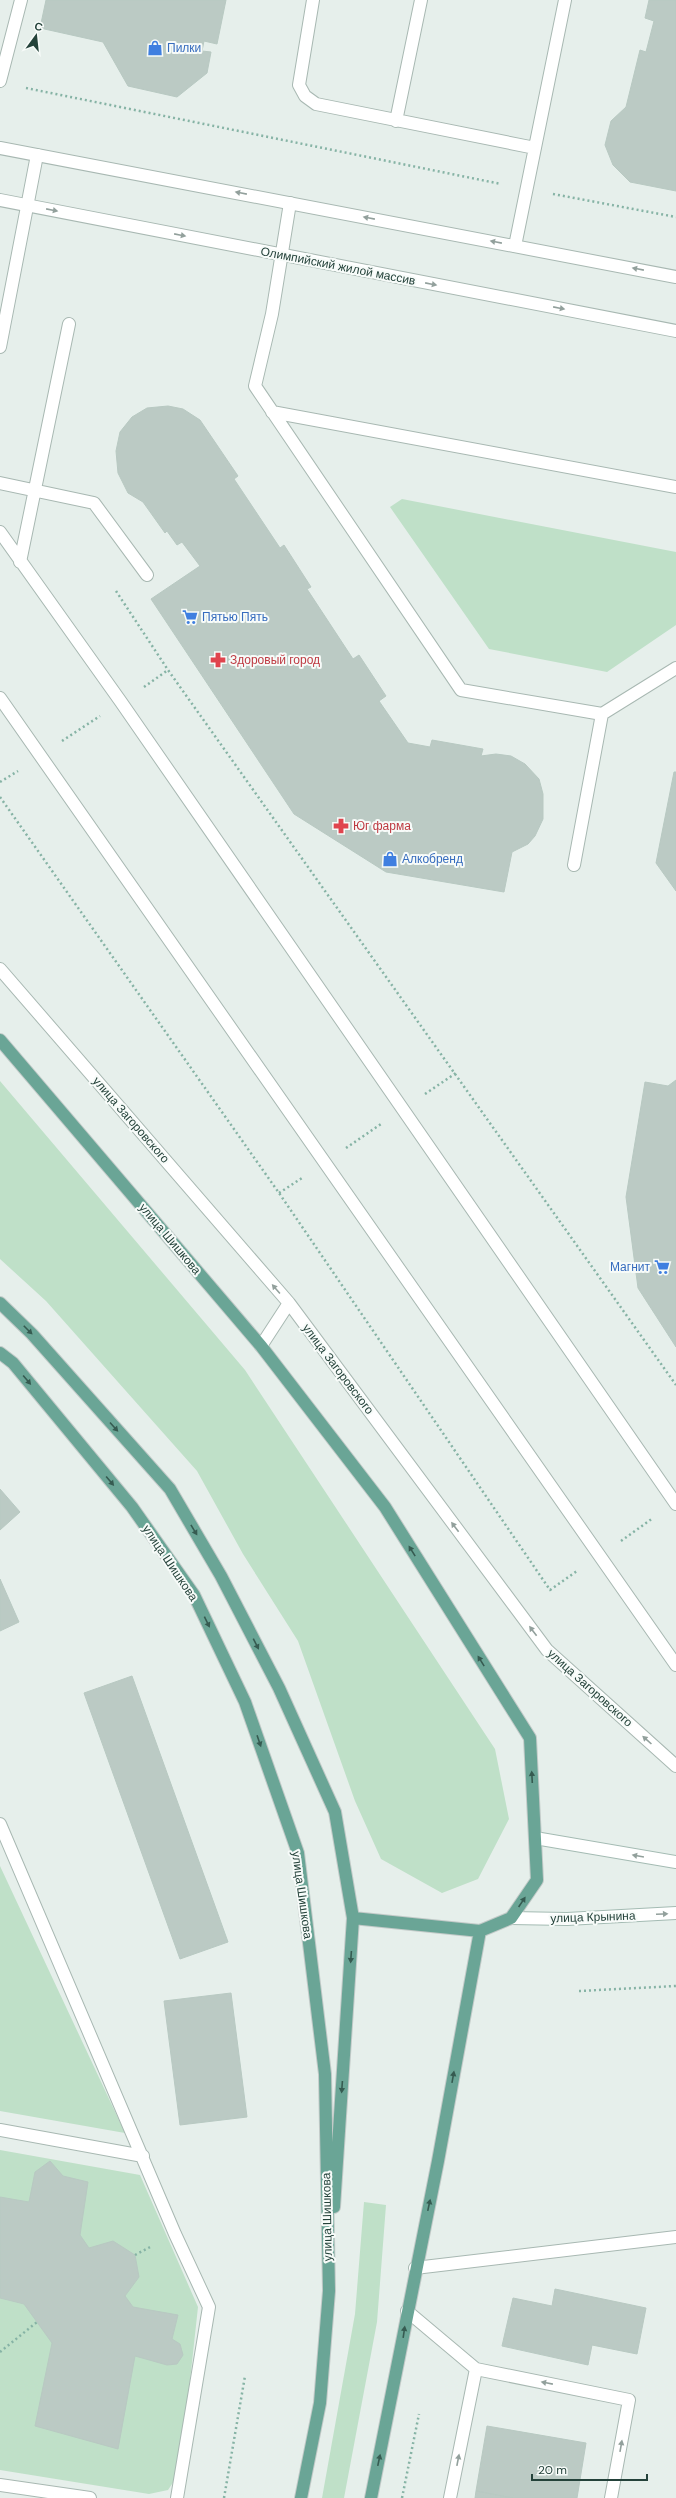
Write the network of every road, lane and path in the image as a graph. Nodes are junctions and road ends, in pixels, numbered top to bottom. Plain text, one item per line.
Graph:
1 (21, 0) edge
2 (313, 0) edge
3 (421, 0) edge
4 (565, 0) edge
5 (0, 81) edge
6 (23, 87) dead end
7 (396, 121) junction
8 (0, 148) edge
9 (535, 148) junction
10 (37, 155) junction
11 (527, 189) junction
12 (0, 200) edge
13 (290, 203) junction
14 (27, 205) junction
15 (676, 217) edge
16 (515, 246) junction
17 (280, 254) junction
18 (676, 277) edge
19 (69, 324) dead end
20 (676, 331) edge
21 (0, 348) edge
22 (272, 412) junction
23 (0, 483) edge
24 (676, 487) edge
25 (35, 490) junction
26 (0, 532) edge
27 (20, 562) junction
28 (147, 575) dead end
29 (116, 591) dead end
30 (676, 668) edge
31 (168, 670) junction
32 (0, 698) edge
33 (121, 702) junction
34 (602, 714) junction
35 (41, 756) junction
36 (0, 782) edge
37 (0, 798) edge
38 (574, 865) dead end
39 (0, 969) edge
40 (0, 1040) edge
41 (456, 1073) junction
42 (402, 1110) junction
43 (324, 1162) junction
44 (279, 1193) junction
45 (0, 1303) edge
46 (289, 1304) junction
47 (261, 1346) junction
48 (0, 1353) edge
49 (676, 1385) edge
50 (676, 1504) edge
51 (558, 1584) dead end
52 (676, 1665) edge
53 (676, 1766) edge
54 (0, 1824) edge
55 (535, 1838) junction
56 (676, 1862) edge
57 (676, 1913) edge
58 (353, 1918) junction
59 (511, 1918) junction
60 (480, 1931) junction
61 (676, 1986) edge
62 (579, 1991) dead end
63 (0, 2130) edge
64 (142, 2156) junction
65 (676, 2237) edge
66 (415, 2268) junction
67 (329, 2291) junction
68 (408, 2310) junction
69 (37, 2322) dead end
70 (0, 2352) edge
71 (476, 2369) junction
72 (245, 2376) dead end
73 (419, 2414) dead end
74 (0, 2485) edge
75 (90, 2498) edge
76 (177, 2498) edge
77 (224, 2498) edge
78 (301, 2498) edge
79 (371, 2498) edge
80 (402, 2498) edge
81 (450, 2498) edge
82 (611, 2498) edge

1 - 5 street
2 - 7 street
3 - 7 street
4 - 9 street
6 - 11 path
7 - 9 street
8 - 10 street
9 - 11 street
13 -> 10 street
10 - 14 street
11 - 15 path
11 - 16 street
12 - 14 street, Олимпийский жилой массив
16 -> 13 street
13 - 17 street
14 -> 17 street, Олимпийский жилой массив
14 - 21 street
18 -> 16 street
17 -> 20 street, Олимпийский жилой массив
17 - 22 street
19 - 25 street
22 - 24 street
22 - 34 street
23 - 25 street
25 - 27 street
25 - 28 street
26 - 27 street
27 - 33 street
29 - 31 path
30 - 34 street
31 - 33 path
31 - 41 path
32 - 35 street
33 - 35 path
33 - 42 street
34 - 38 street
35 - 36 path
35 - 43 street
37 - 44 path
46 -> 39 street, улица Загоровского
40 - 47 main road, улица Шишкова
41 - 42 path
41 - 49 path
42 - 43 path
42 - 50 street
43 - 44 path
43 - 52 street
44 - 51 path
45 -> 58 main road
46 - 47 street
53 -> 46 street, улица Загоровского
55 -> 47 main road, улица Шишкова
48 -> 67 main road, улица Шишкова
54 - 64 street
56 -> 55 street
59 -> 55 main road, улица Шишкова
59 -> 57 street, улица Крынина
58 - 60 main road
58 -> 67 main road
59 - 60 main road
66 -> 60 main road
61 - 62 path
63 - 64 street
64 - 76 street
65 - 66 street
66 - 68 main road
67 - 78 main road, улица Шишкова
68 - 71 street
79 -> 68 main road
69 - 70 path
81 -> 71 street
82 -> 71 street
72 - 77 path
73 - 80 path
74 - 75 street

